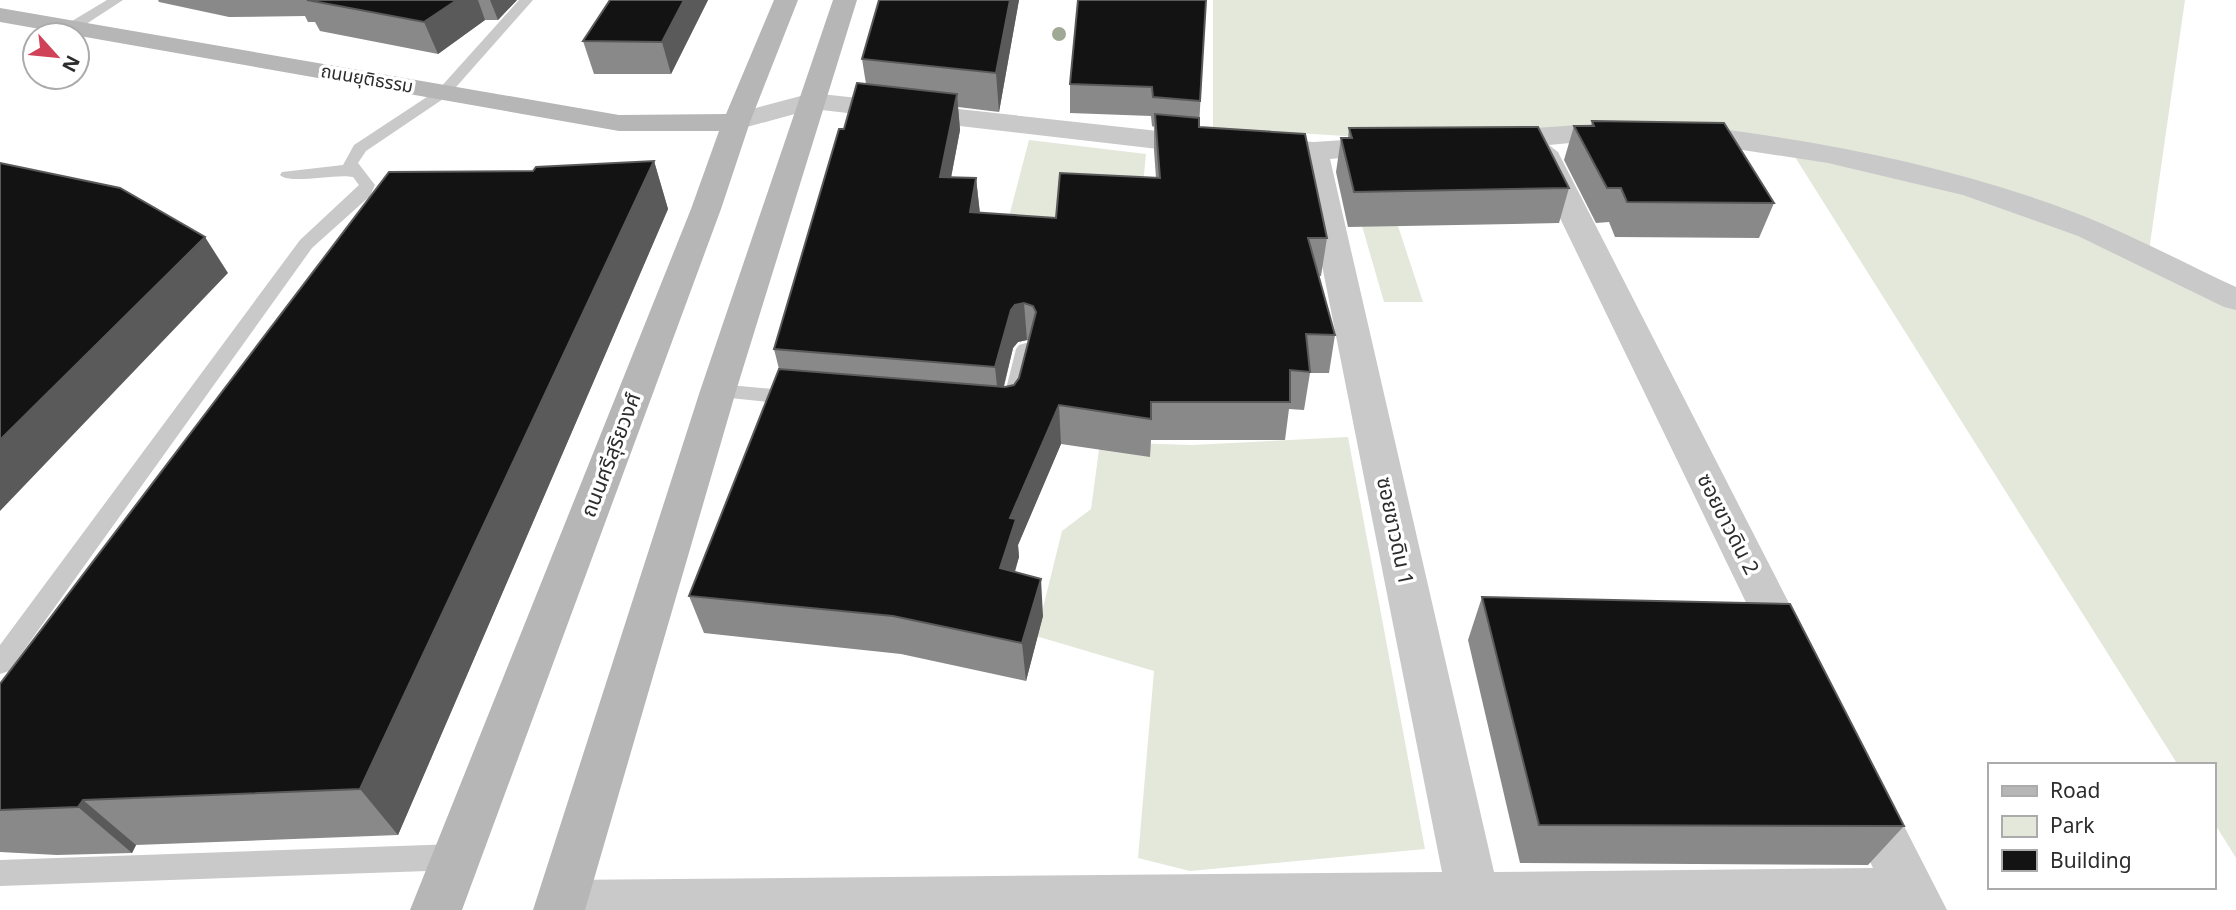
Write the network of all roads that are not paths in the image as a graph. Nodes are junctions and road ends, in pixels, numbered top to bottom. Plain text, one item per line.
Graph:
1 (116, 0) edge
2 (526, 0) edge
3 (786, 0) edge
4 (845, 0) edge
5 (0, 15) edge
6 (36, 21) edge
7 (82, 21) edge
8 (91, 30) edge
9 (444, 92) junction
10 (812, 102) junction
11 (736, 122) junction
12 (1535, 137) junction
13 (1466, 142) edge
14 (1411, 145) edge
15 (1314, 151) junction
16 (360, 173) junction
17 (288, 175) dead end
18 (2236, 300) edge
19 (1026, 349) edge
20 (718, 391) junction
21 (815, 399) edge
22 (995, 414) edge
23 (0, 664) edge
24 (1807, 682) edge
25 (1851, 769) edge
26 (457, 857) junction
27 (0, 873) edge
28 (1917, 902) edge
29 (1474, 903) edge
30 (939, 905) edge
31 (560, 907) edge
32 (436, 910) edge

1 - 7 lane
2 - 9 lane
3 - 11 main road, ถนนศรีสุริยวงศ์
4 - 10 main road
5 - 6 main road, ถนนยุติธรรม
8 - 9 main road, ถนนยุติธรรม
9 - 11 main road, ถนนยุติธรรม
9 - 16 lane
10 - 11 street
10 - 15 street
10 - 20 main road
11 - 26 main road, ถนนศรีสุริยวงศ์
12 - 13 street
12 - 18 street
12 - 24 street, ซอยขาวดิน 2
14 - 15 street
15 - 29 street, ซอยชาวดิน 1
16 - 17 lane
16 - 23 lane
19 - 22 lane
20 - 21 lane
20 - 31 main road
25 - 28 street
26 - 27 lane
26 - 32 main road, ถนนศรีสุริยวงศ์
28 - 29 street
29 - 30 street
30 - 31 street

